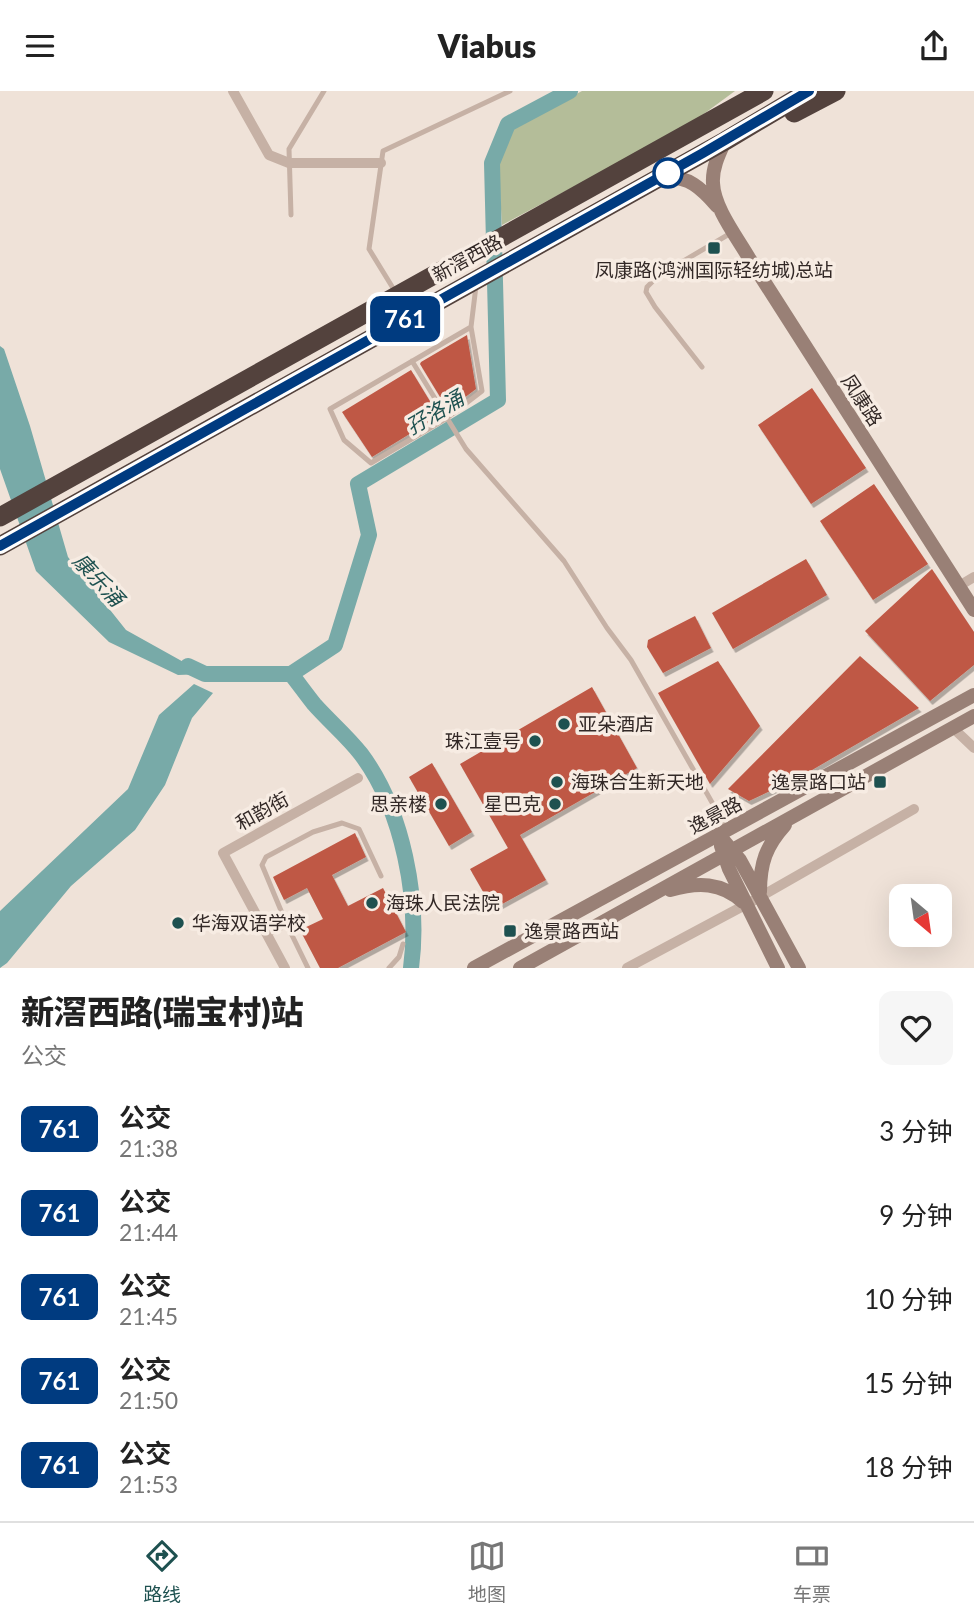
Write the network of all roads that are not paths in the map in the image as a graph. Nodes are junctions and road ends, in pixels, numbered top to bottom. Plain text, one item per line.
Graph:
1 (233, 91) edge
2 (324, 91) edge
3 (510, 91) edge
4 (751, 91) edge
5 (764, 91) edge
6 (809, 91) edge
7 (836, 91) edge
8 (723, 114) junction
9 (725, 141) junction
10 (289, 163) junction
11 (382, 163) junction
12 (659, 178) junction
13 (720, 209) junction
14 (291, 215) dead end
15 (733, 231) junction
16 (477, 279) junction
17 (398, 296) junction
18 (471, 327) junction
19 (412, 361) junction
20 (702, 367) dead end
21 (447, 418) junction
22 (0, 517) edge
23 (3, 545) edge
24 (974, 577) edge
25 (959, 586) junction
26 (974, 610) edge
27 (974, 695) edge
28 (974, 716) edge
29 (953, 728) junction
30 (974, 748) edge
31 (358, 778) dead end
32 (804, 788) junction
33 (814, 805) junction
34 (914, 810) dead end
35 (792, 818) junction
36 (723, 832) junction
37 (728, 853) junction
38 (381, 876) dead end
39 (635, 880) junction
40 (760, 897) junction
41 (646, 898) junction
42 (746, 904) junction
43 (287, 925) junction
44 (267, 935) junction
45 (403, 944) dead end
46 (285, 968) edge
47 (307, 968) edge
48 (389, 968) edge
49 (474, 968) edge
50 (520, 968) edge
51 (627, 968) edge
52 (778, 968) edge
53 (799, 968) edge

1 - 10 street
2 - 10 lane
3 - 11 lane
4 - 8 street
5 - 8 highway, 新滘西路
6 - 9 highway, 新滘西路
7 - 9 highway
8 - 17 highway, 新滘西路
9 - 12 highway, 新滘西路
9 - 13 street
10 - 11 street
10 - 14 lane
11 - 17 lane
12 - 13 street
12 - 16 highway, 新滘西路
13 - 15 street, 凤康路
15 - 20 lane
15 - 25 street, 凤康路
16 - 18 lane
16 - 23 highway, 新滘西路
17 - 22 highway, 新滘西路
18 - 19 lane
18 - 21 lane
19 - 21 lane
19 - 21 lane
21 - 36 lane
24 - 25 street
25 - 26 street, 凤康路
27 - 32 street, 逸景路
28 - 29 street, 逸景路
29 - 30 street
29 - 33 street, 逸景路
31 - 44 street, 和韵街
32 - 33 street
32 - 36 street, 逸景路
33 - 35 street, 逸景路
34 - 40 street
35 - 37 street, 逸景路
35 - 40 street
36 - 37 street
36 - 39 street, 逸景路
37 - 40 street
37 - 41 street, 逸景路
37 - 42 street
38 - 43 lane
39 - 41 street
39 - 49 street, 逸景路
40 - 42 street
40 - 53 street
41 - 42 street
41 - 50 street, 逸景路
42 - 51 street
42 - 52 street
43 - 44 lane
43 - 47 lane
44 - 46 street, 和韵街
45 - 48 lane

